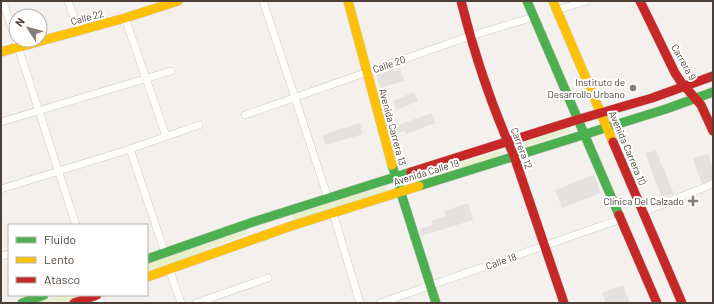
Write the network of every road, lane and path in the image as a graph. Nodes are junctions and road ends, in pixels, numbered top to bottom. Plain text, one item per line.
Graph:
1 (3, 1) edge
2 (68, 1) edge
3 (178, 1) edge
4 (263, 1) edge
5 (348, 1) edge
6 (461, 1) edge
7 (528, 1) edge
8 (552, 1) edge
9 (586, 1) edge
10 (640, 1) edge
11 (557, 10) junction
12 (8, 17) edge
13 (534, 17) junction
14 (125, 18) junction
15 (79, 31) junction
16 (470, 36) junction
17 (48, 40) edge
18 (18, 48) joint
19 (1, 52) edge
20 (172, 71) dead end
21 (366, 72) junction
22 (713, 76) edge
23 (146, 79) junction
24 (685, 87) junction
25 (713, 92) edge
26 (295, 97) junction
27 (695, 99) junction
28 (38, 110) junction
29 (601, 113) junction
30 (245, 115) dead end
31 (578, 119) junction
32 (1, 122) edge
33 (199, 125) dead end
34 (607, 127) junction
35 (713, 131) edge
36 (584, 134) junction
37 (166, 136) junction
38 (507, 142) junction
39 (130, 149) junction
40 (514, 156) junction
41 (58, 171) junction
42 (395, 176) junction
43 (713, 184) edge
44 (1, 189) edge
45 (400, 192) junction
46 (328, 198) junction
47 (333, 212) junction
48 (643, 212) junction
49 (621, 219) junction
50 (76, 224) edge
51 (544, 246) junction
52 (165, 253) junction
53 (148, 259) edge
54 (169, 269) junction
55 (148, 277) edge
56 (268, 278) dead end
57 (430, 286) junction
58 (41, 296) edge
59 (94, 296) edge
60 (22, 303) edge
61 (74, 303) edge
62 (181, 303) edge
63 (196, 303) edge
64 (360, 303) edge
65 (380, 303) edge
66 (436, 303) edge
67 (564, 303) edge
68 (657, 303) edge
69 (682, 303) edge

1 - 12 street
2 - 15 street
3 - 14 main road, Calle 22
4 - 26 street
5 - 21 main road, Avenida Carrera 13
6 - 16 main road, Carrera 12
7 - 13 main road
8 - 11 main road, Avenida Carrera 10
9 - 11 street
10 - 24 main road, Carrera 9
11 - 29 main road, Avenida Carrera 10
13 - 16 street, Calle 20
13 - 31 main road
14 - 15 main road, Calle 22
14 - 23 street
15 - 17 main road, Calle 22
16 - 21 street, Calle 20
16 - 38 main road, Carrera 12
18 - 19 main road, Calle 22
18 - 28 street
20 - 23 street
21 - 26 street, Calle 20
21 - 42 main road, Avenida Carrera 13
22 - 24 main road, Avenida Calle 19
23 - 28 street
23 - 37 street
24 - 27 main road, Carrera 9
24 - 29 main road, Avenida Calle 19
25 - 27 main road, Avenida Calle 19
26 - 30 street, Calle 20
26 - 46 street
27 - 34 main road, Avenida Calle 19
27 - 35 main road, Carrera 9
28 - 32 street
28 - 41 street
29 - 31 main road, Avenida Calle 19
29 - 34 main road, Avenida Carrera 10
31 - 36 main road
31 - 38 main road, Avenida Calle 19
33 - 37 street
34 - 36 main road, Avenida Calle 19
34 - 48 main road, Avenida Carrera 10
36 - 40 main road, Avenida Calle 19
36 - 49 main road
37 - 39 street
38 - 40 main road, Carrera 12
38 - 42 main road, Avenida Calle 19
39 - 41 street
39 - 52 street
40 - 45 main road, Avenida Calle 19
40 - 51 main road, Carrera 12
41 - 44 street
41 - 50 street
42 - 45 main road, Avenida Carrera 13
42 - 46 main road, Avenida Calle 19
43 - 48 street
45 - 47 main road, Avenida Calle 19
45 - 57 main road, Avenida Carrera 13
46 - 52 main road, Avenida Calle 19
47 - 54 main road, Avenida Calle 19
47 - 64 street
48 - 69 main road, Avenida Carrera 10
49 - 51 street, Calle 18
49 - 68 main road
51 - 57 street, Calle 18
51 - 67 main road, Carrera 12
52 - 53 main road, Avenida Calle 19
54 - 55 main road, Avenida Calle 19
54 - 62 street
56 - 63 street
57 - 65 street, Calle 18
57 - 66 main road, Avenida Carrera 13
58 - 60 main road
59 - 61 main road

